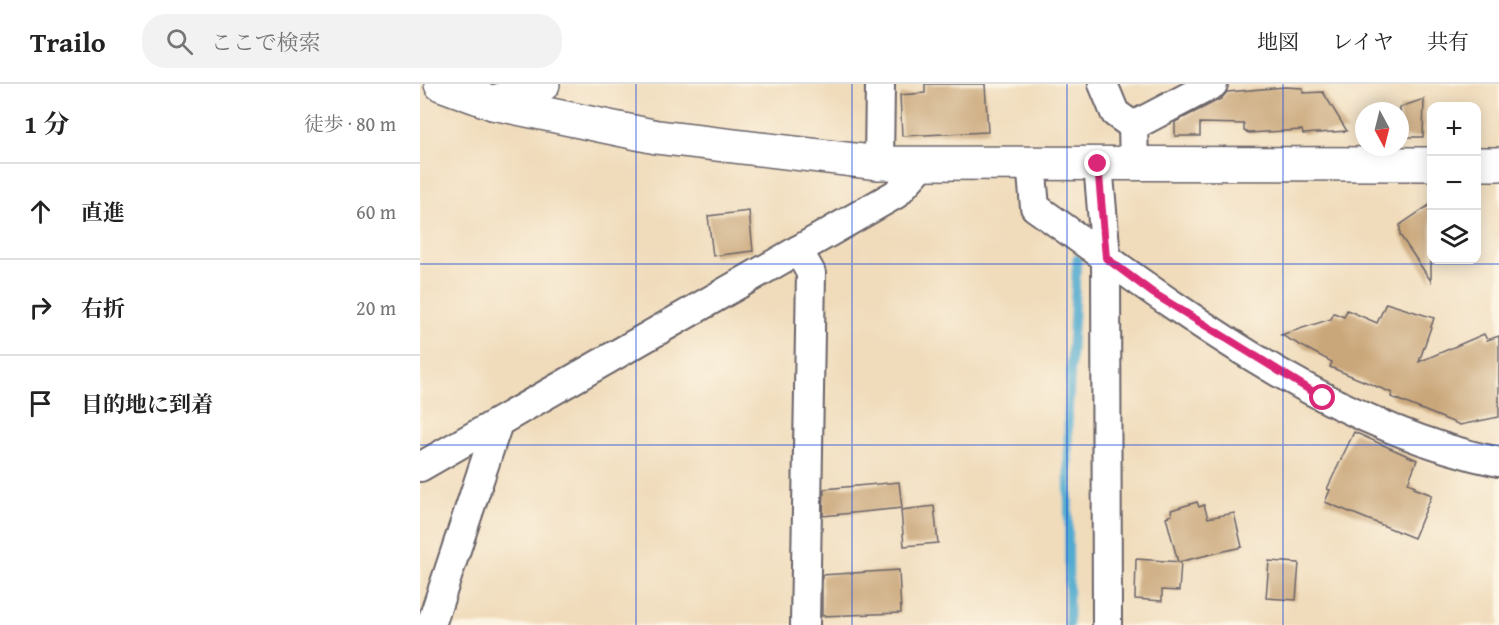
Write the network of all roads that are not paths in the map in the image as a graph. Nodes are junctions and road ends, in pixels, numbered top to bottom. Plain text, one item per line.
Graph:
1 (441, 84) edge
2 (543, 84) edge
3 (880, 84) edge
4 (1104, 84) edge
5 (1213, 84) edge
6 (493, 103) junction
7 (1133, 126) junction
8 (879, 162) junction
9 (924, 163) junction
10 (1031, 163) junction
11 (1134, 163) junction
12 (1098, 164) junction
13 (1427, 164) edge
14 (1481, 164) edge
15 (1499, 164) edge
16 (798, 250) junction
17 (1106, 258) junction
18 (498, 423) junction
19 (1499, 462) edge
20 (420, 467) edge
21 (431, 625) edge
22 (805, 625) edge
23 (1107, 625) edge

1 - 6 main road
2 - 6 main road
3 - 8 street
4 - 7 street
5 - 7 street
6 - 8 main road
7 - 11 street
8 - 9 main road
9 - 10 main road
9 - 16 street
10 - 12 main road
10 - 17 street
11 - 12 main road
11 - 13 main road
12 - 17 street
14 - 15 main road
16 - 18 street
16 - 22 street
17 - 19 street
17 - 23 street
18 - 20 street
18 - 21 street

